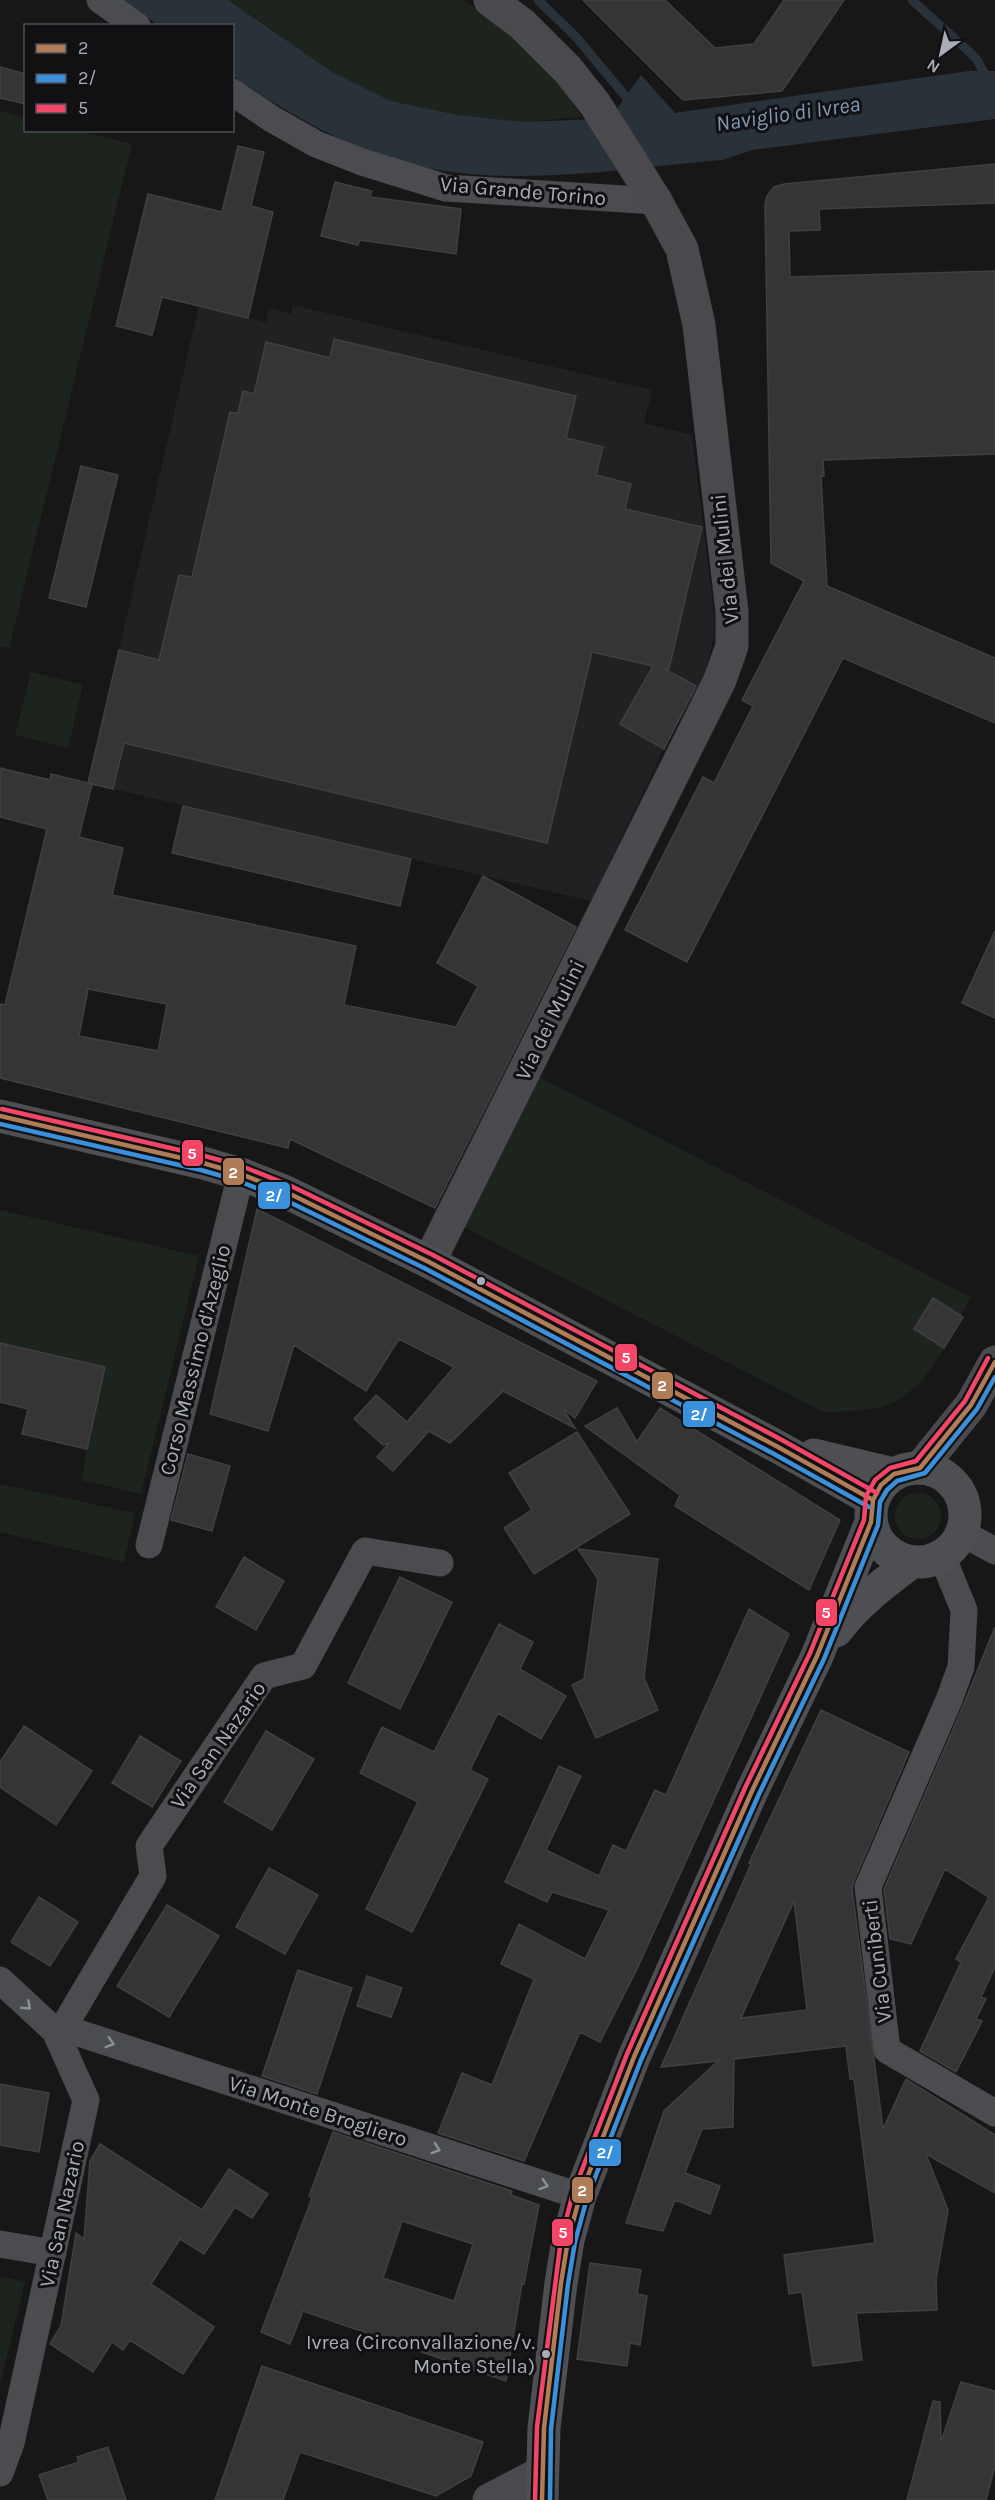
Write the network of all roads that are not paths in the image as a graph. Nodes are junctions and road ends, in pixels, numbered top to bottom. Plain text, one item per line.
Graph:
1 (100, 0) edge
2 (490, 0) edge
3 (134, 24) edge
4 (234, 93) edge
5 (650, 193) junction
6 (0, 1116) edge
7 (241, 1174) junction
8 (429, 1262) junction
9 (995, 1362) edge
10 (778, 1447) junction
11 (907, 1471) junction
12 (872, 1511) junction
13 (149, 1545) dead end
14 (939, 1551) junction
15 (995, 1551) edge
16 (440, 1563) dead end
17 (817, 1656) junction
18 (0, 1980) edge
19 (59, 2029) junction
20 (995, 2114) edge
21 (580, 2196) junction
22 (0, 2244) edge
23 (53, 2253) junction
24 (0, 2473) edge
25 (542, 2487) edge
26 (489, 2500) edge

1 - 3 street
2 - 5 street, Via dei Mulini
4 - 5 street, Via Grande Torino
5 - 8 street, Via dei Mulini
6 - 7 main road
7 - 8 main road
7 - 13 street, Corso Massimo d'Azeglio
8 - 10 main road
9 - 11 street
10 - 11 main road
10 - 12 main road
11 - 12 main road
11 - 14 main road
12 - 14 main road
12 - 17 main road
14 - 15 street
14 - 17 main road
14 - 20 street, Via Cuniberti
16 - 19 street, Via San Nazario
17 - 21 main road
18 -> 19 street, Via San Nazario
19 -> 21 street, Via Monte Brogliero
19 - 23 street, Via San Nazario
21 - 25 main road
22 - 23 street
23 - 24 street, Via San Nazario
25 - 26 street

